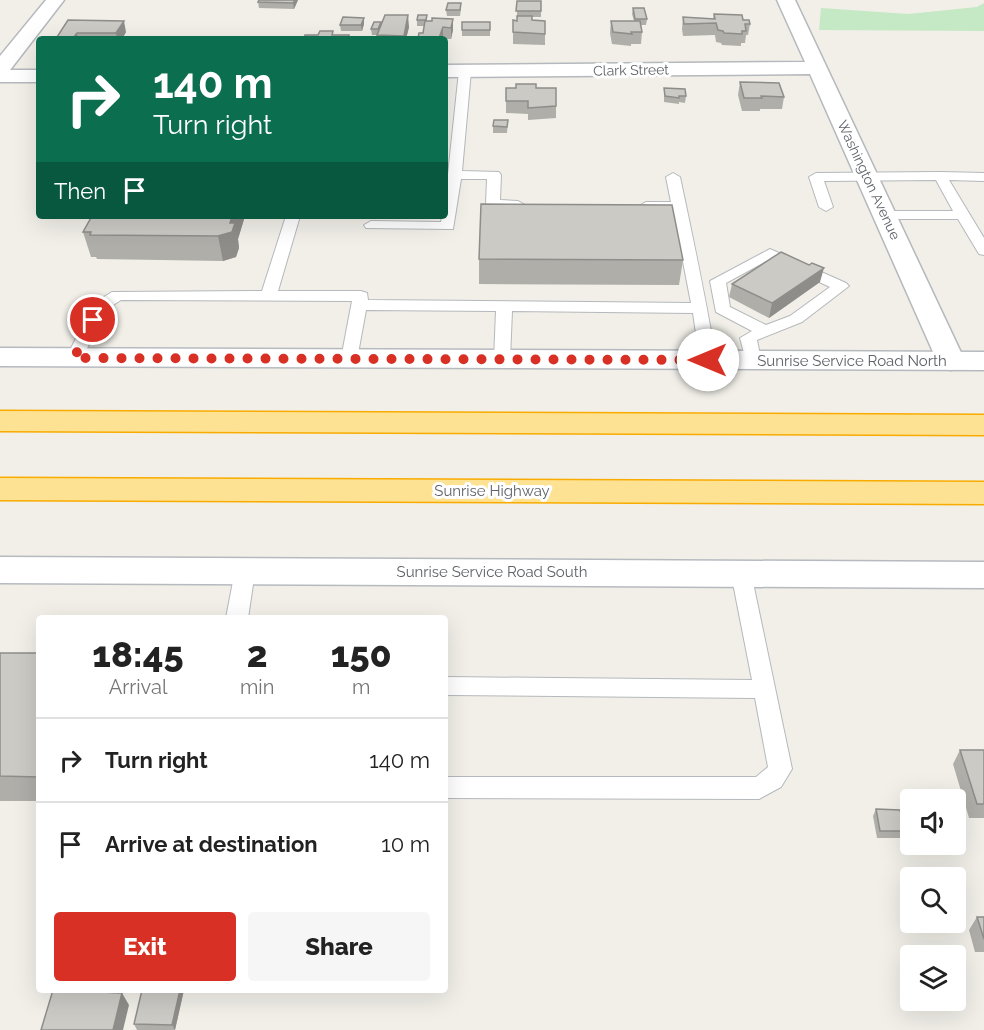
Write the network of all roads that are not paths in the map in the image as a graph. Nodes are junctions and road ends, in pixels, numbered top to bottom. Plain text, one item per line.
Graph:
1 (55, 0) edge
2 (786, 0) edge
3 (817, 68) junction
4 (0, 69) edge
5 (455, 71) edge
6 (0, 76) edge
7 (36, 76) edge
8 (455, 175) junction
9 (940, 176) junction
10 (673, 177) dead end
11 (867, 177) junction
12 (984, 177) edge
13 (528, 205) edge
14 (633, 206) edge
15 (679, 206) junction
16 (826, 207) dead end
17 (963, 214) junction
18 (886, 215) junction
19 (292, 219) edge
20 (371, 225) dead end
21 (984, 251) edge
22 (269, 295) junction
23 (359, 305) junction
24 (504, 308) junction
25 (700, 308) junction
26 (765, 331) junction
27 (0, 357) edge
28 (74, 358) junction
29 (349, 358) junction
30 (502, 359) junction
31 (708, 360) junction
32 (753, 360) junction
33 (951, 361) junction
34 (984, 361) edge
35 (0, 421) edge
36 (984, 425) edge
37 (0, 489) edge
38 (984, 493) edge
39 (0, 570) edge
40 (245, 571) junction
41 (741, 573) junction
42 (984, 575) edge
43 (238, 615) edge
44 (448, 686) edge
45 (765, 689) junction
46 (448, 788) edge

1 - 4 main road
2 - 3 main road, Washington Avenue
3 - 5 main road, Clark Street
3 - 11 main road, Washington Avenue
5 - 8 lane
6 - 7 main road
8 - 13 lane
8 - 20 lane
9 - 11 lane
9 - 12 lane
9 - 17 lane
10 - 15 lane
11 - 16 lane
11 - 18 main road, Washington Avenue
14 - 15 lane
15 - 25 lane
17 - 18 lane
17 - 21 lane
18 - 33 main road, Washington Avenue
19 - 22 lane
22 - 23 lane
22 - 28 lane
23 - 24 lane
23 - 29 lane
24 - 25 lane
24 - 30 lane
25 - 31 lane
26 - 26 lane
26 - 32 lane
27 - 28 main road, Sunrise Service Road North
28 - 29 main road, Sunrise Service Road North
29 - 30 main road, Sunrise Service Road North
30 - 31 main road, Sunrise Service Road North
31 - 32 main road, Sunrise Service Road North
32 - 33 main road, Sunrise Service Road North
33 - 34 main road, Sunrise Service Road North
35 - 36 highway
37 - 38 highway, Sunrise Highway
39 - 40 main road, Sunrise Service Road South
40 - 41 main road, Sunrise Service Road South
40 - 43 lane
41 - 42 main road, Sunrise Service Road South
41 - 45 lane
44 - 45 lane
45 - 46 lane

